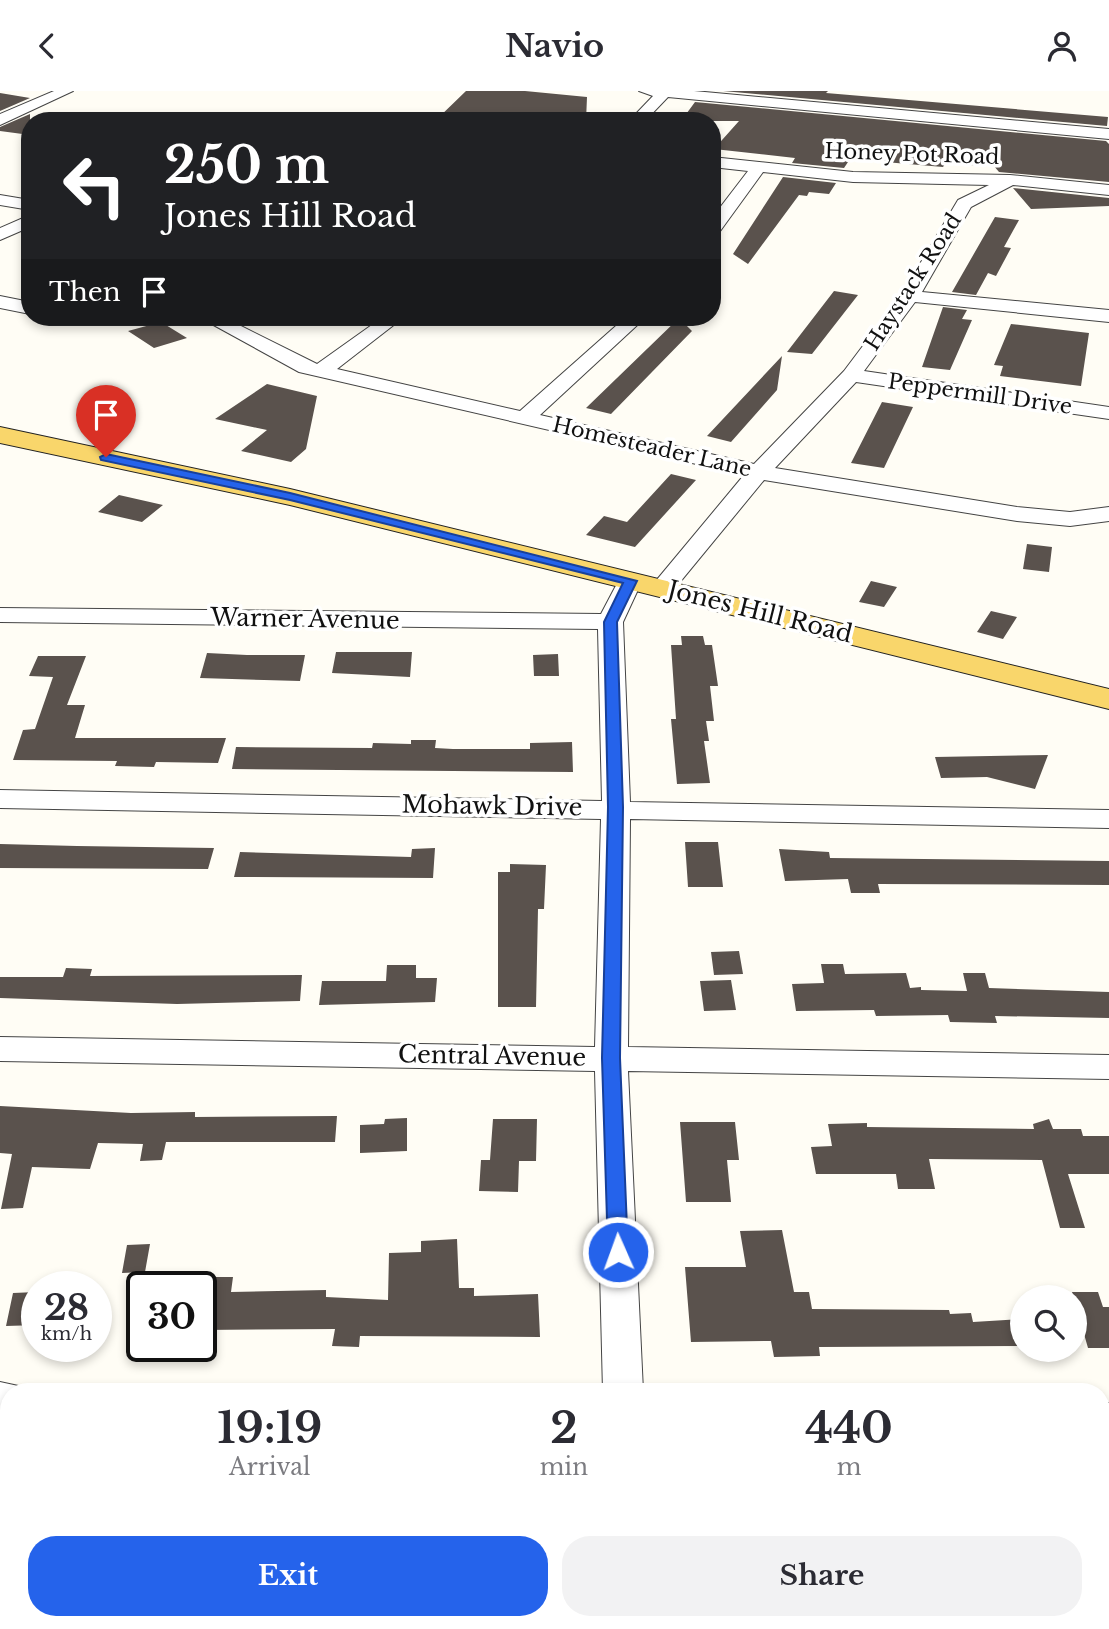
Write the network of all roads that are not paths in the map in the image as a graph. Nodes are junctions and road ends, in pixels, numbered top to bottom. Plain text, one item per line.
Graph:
1 (66, 91) edge
2 (646, 91) edge
3 (665, 92) edge
4 (645, 112) edge
5 (0, 120) edge
6 (1109, 134) edge
7 (721, 163) edge
8 (759, 167) junction
9 (1010, 180) junction
10 (1109, 190) edge
11 (0, 200) edge
12 (21, 204) edge
13 (721, 218) edge
14 (21, 224) edge
15 (0, 235) edge
16 (910, 296) junction
17 (0, 302) edge
18 (21, 306) edge
19 (1109, 316) edge
20 (226, 326) edge
21 (382, 326) edge
22 (627, 326) edge
23 (321, 371) junction
24 (850, 375) junction
25 (1109, 413) edge
26 (526, 417) junction
27 (0, 435) edge
28 (759, 472) junction
29 (1109, 514) edge
30 (631, 581) junction
31 (662, 588) junction
32 (0, 615) edge
33 (610, 622) junction
34 (1109, 699) edge
35 (0, 799) edge
36 (615, 807) junction
37 (1109, 819) edge
38 (0, 1049) edge
39 (611, 1058) junction
40 (1109, 1067) edge
41 (623, 1383) edge

1 - 5 street
2 - 3 street
3 - 4 street
3 - 6 street
7 - 8 street, Honey Pot Road
8 - 9 street, Honey Pot Road
8 - 13 street
9 - 10 street, Honey Pot Road
9 - 16 street, Haystack Road
11 - 12 street
14 - 15 street
16 - 19 street
16 - 24 street, Haystack Road
17 - 18 street
20 - 23 street, Homesteader Lane
21 - 23 street
22 - 26 street
23 - 26 street, Homesteader Lane
24 - 25 street, Peppermill Drive
24 - 28 street, Haystack Road
26 - 28 street, Homesteader Lane
27 - 30 main road, Jones Hill Road
28 - 29 street, Homesteader Lane
28 - 31 street, Haystack Road
30 - 31 main road, Jones Hill Road
30 - 33 street
31 - 34 main road, Jones Hill Road
32 - 33 street, Warner Avenue
33 - 36 street
35 - 36 street, Mohawk Drive
36 - 37 street, Mohawk Drive
36 - 39 street
38 - 39 street, Central Avenue
39 - 40 street, Central Avenue
39 - 41 street

